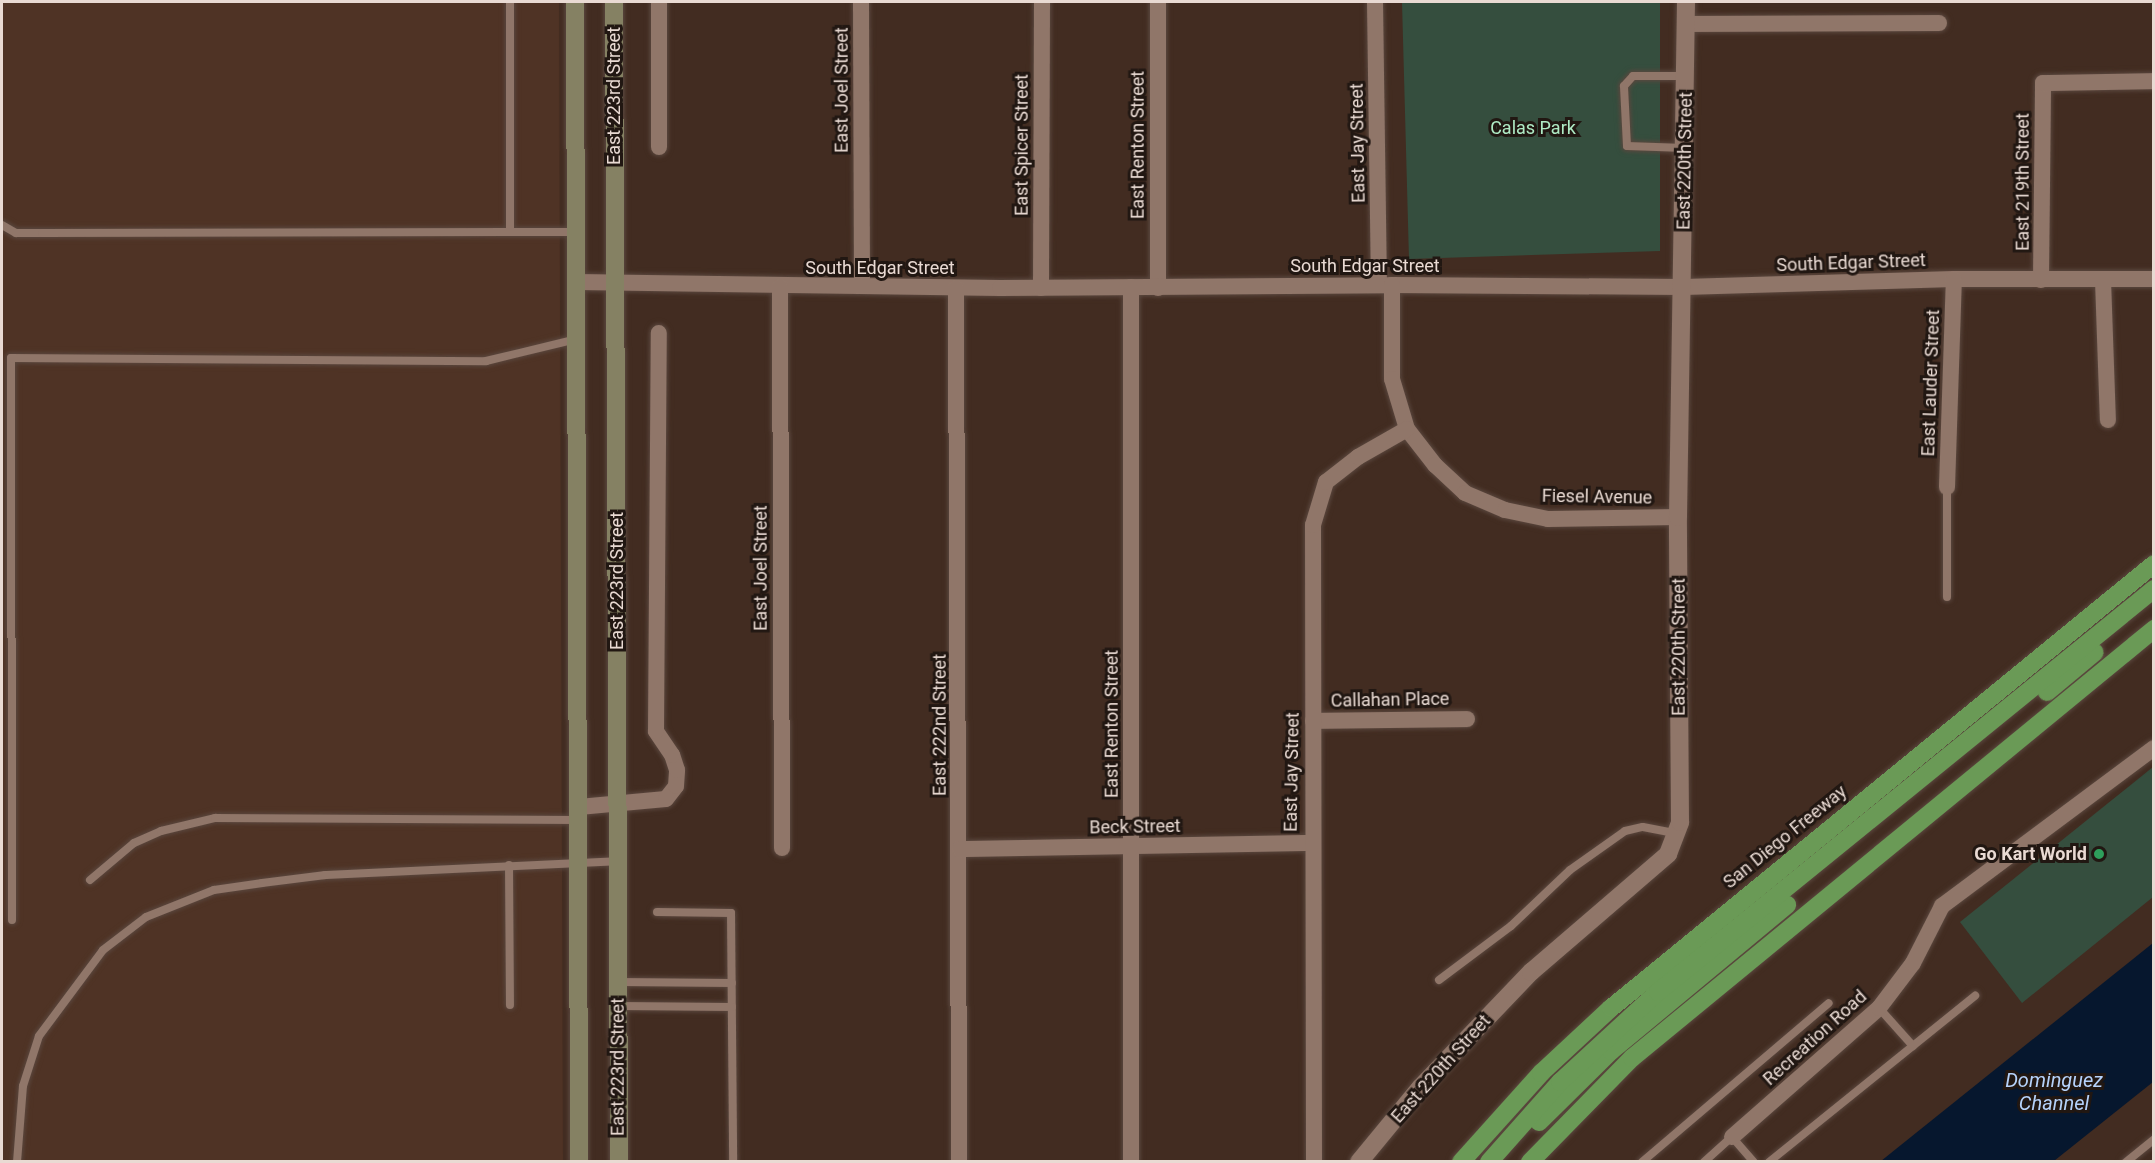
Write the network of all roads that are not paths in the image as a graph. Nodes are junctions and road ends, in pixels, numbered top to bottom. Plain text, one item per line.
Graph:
1 (510, 2) edge
2 (575, 2) edge
3 (614, 2) edge
4 (659, 2) edge
5 (861, 2) edge
6 (1042, 2) edge
7 (1158, 2) edge
8 (1375, 2) edge
9 (1686, 2) edge
10 (1939, 23) dead end
11 (1687, 24) junction
12 (1686, 76) junction
13 (2154, 81) edge
14 (659, 147) dead end
15 (1685, 148) junction
16 (2, 225) edge
17 (510, 232) junction
18 (577, 232) junction
19 (1954, 279) junction
20 (2154, 279) edge
21 (2041, 280) junction
22 (2103, 280) junction
23 (577, 282) junction
24 (616, 283) junction
25 (862, 285) junction
26 (1386, 285) junction
27 (780, 287) junction
28 (1131, 287) junction
29 (1684, 287) junction
30 (956, 288) junction
31 (1041, 288) junction
32 (1158, 288) junction
33 (659, 333) dead end
34 (577, 338) junction
35 (2108, 420) dead end
36 (1407, 429) junction
37 (1947, 488) joint
38 (1678, 517) junction
39 (2151, 565) edge
40 (2154, 589) edge
41 (1947, 597) dead end
42 (2154, 604) edge
43 (2154, 629) edge
44 (1467, 718) dead end
45 (1313, 721) junction
46 (2154, 748) edge
47 (618, 805) junction
48 (579, 813) junction
49 (1676, 833) junction
50 (1311, 843) junction
51 (1131, 847) junction
52 (782, 848) dead end
53 (960, 849) junction
54 (618, 861) junction
55 (579, 863) junction
56 (509, 865) junction
57 (90, 880) dead end
58 (657, 912) dead end
59 (12, 920) dead end
60 (1438, 980) dead end
61 (618, 982) junction
62 (732, 983) junction
63 (1976, 996) dead end
64 (1829, 1003) dead end
65 (510, 1005) dead end
66 (618, 1006) junction
67 (732, 1007) junction
68 (1879, 1008) junction
69 (1912, 1046) junction
70 (1732, 1137) junction
71 (2154, 1139) edge
72 (17, 1161) edge
73 (579, 1161) edge
74 (619, 1161) edge
75 (733, 1161) edge
76 (959, 1161) edge
77 (1131, 1161) edge
78 (1314, 1161) edge
79 (1359, 1161) edge
80 (1461, 1161) edge
81 (1488, 1161) edge
82 (1504, 1161) edge
83 (1530, 1161) edge
84 (1642, 1161) edge
85 (1704, 1161) edge
86 (1754, 1161) edge
87 (1769, 1161) edge
88 (2126, 1161) edge

1 - 17 lane
2 - 18 main road, East 223rd Street
3 - 24 main road, East 223rd Street
4 - 14 street
5 - 25 street, East Joel Street
6 - 31 street, East Spicer Street
7 - 32 street, East Renton Street
8 - 26 street, East Jay Street
9 - 11 street, East 220th Street
10 - 11 street
11 - 12 street, East 220th Street
12 - 15 street, East 220th Street
12 - 15 lane
13 - 21 street, East 219th Street
15 - 29 street, East 220th Street
16 - 17 lane
17 - 18 lane
18 - 23 main road, East 223rd Street
19 - 21 street, South Edgar Street
19 - 29 street, South Edgar Street
19 - 37 street, East Lauder Street
20 - 22 street, South Edgar Street
21 - 22 street, South Edgar Street
22 - 35 street
23 - 24 street, South Edgar Street
23 - 34 main road, East 223rd Street
24 - 27 street, South Edgar Street
24 - 47 main road, East 223rd Street
25 - 27 street, South Edgar Street
25 - 30 street, South Edgar Street
26 - 29 street, South Edgar Street
26 - 32 street, South Edgar Street
26 - 36 street, Fiesel Avenue
27 - 52 street, East Joel Street
28 - 31 street, South Edgar Street
28 - 32 street, South Edgar Street
28 - 51 street, East Renton Street
29 - 38 street, East 220th Street
30 - 31 street, South Edgar Street
30 - 53 street, East 222nd Street
33 - 47 street
34 - 48 main road, East 223rd Street
34 - 59 lane
36 - 38 street, Fiesel Avenue
36 - 45 street, East Jay Street
37 - 41 lane
38 - 49 street, East 220th Street
39 - 80 highway, San Diego Freeway
40 - 81 highway
42 - 82 highway
43 - 83 highway
44 - 45 street, Callahan Place
45 - 50 street, East Jay Street
46 - 68 street, Recreation Road
47 - 48 street
47 - 54 main road, East 223rd Street
48 - 55 main road, East 223rd Street
48 - 57 lane
49 - 60 lane
49 - 79 street, East 220th Street
50 - 51 street, Beck Street
50 - 78 street, East Jay Street
51 - 53 street, Beck Street
51 - 77 street, East Renton Street
53 - 76 street, East 222nd Street
54 - 55 lane
54 - 61 main road, East 223rd Street
55 - 56 lane
55 - 73 main road, East 223rd Street
56 - 65 lane
56 - 72 lane
58 - 62 lane
61 - 62 lane
61 - 66 main road, East 223rd Street
62 - 67 lane
63 - 69 lane
64 - 84 lane
66 - 67 lane
66 - 74 main road, East 223rd Street
67 - 75 lane
68 - 69 lane
68 - 70 street, Recreation Road
69 - 87 lane
70 - 85 lane
70 - 86 lane
71 - 88 lane

